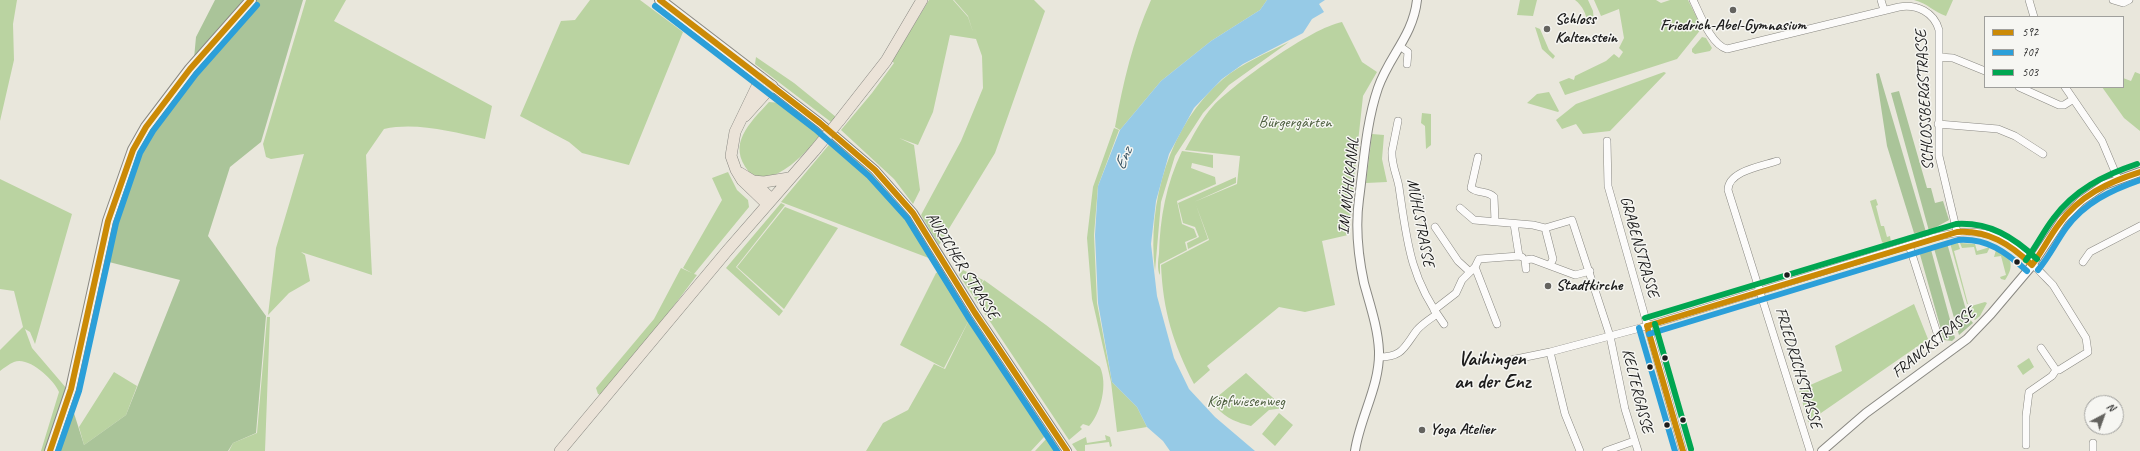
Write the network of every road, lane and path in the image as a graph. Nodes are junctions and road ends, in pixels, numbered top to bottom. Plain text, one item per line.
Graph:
1 (251, 0) edge
2 (660, 0) edge
3 (922, 0) edge
4 (1417, 0) edge
5 (1694, 0) edge
6 (1881, 0) edge
7 (2029, 0) edge
8 (2113, 0) edge
9 (2129, 0) edge
10 (1881, 11) junction
11 (2034, 16) edge
12 (1401, 46) junction
13 (1939, 57) junction
14 (1407, 64) dead end
15 (1984, 71) edge
16 (761, 78) junction
17 (772, 86) junction
18 (2021, 88) edge
19 (2066, 88) edge
20 (2072, 100) junction
21 (743, 118) junction
22 (1398, 121) dead end
23 (1938, 124) junction
24 (1607, 141) dead end
25 (2043, 154) dead end
26 (1478, 156) dead end
27 (1777, 162) dead end
28 (736, 170) junction
29 (2140, 172) edge
30 (789, 178) junction
31 (2118, 179) junction
32 (753, 181) junction
33 (769, 202) junction
34 (1460, 208) dead end
35 (1495, 221) junction
36 (1514, 224) junction
37 (2140, 226) edge
38 (1435, 227) dead end
39 (1545, 228) junction
40 (1957, 232) junction
41 (1910, 245) junction
42 (1522, 258) junction
43 (2083, 262) dead end
44 (2032, 265) junction
45 (1550, 266) junction
46 (1472, 269) junction
47 (1526, 269) dead end
48 (1590, 271) junction
49 (1759, 291) junction
50 (1435, 312) junction
51 (1444, 324) dead end
52 (1497, 324) dead end
53 (1647, 326) junction
54 (1610, 336) junction
55 (1939, 339) dead end
56 (2041, 348) dead end
57 (1550, 352) junction
58 (1379, 357) junction
59 (1511, 360) dead end
60 (2056, 370) junction
61 (1634, 441) junction
62 (2093, 443) dead end
63 (2026, 445) dead end
64 (50, 451) edge
65 (560, 451) edge
66 (1067, 451) edge
67 (1355, 451) edge
68 (1580, 451) edge
69 (1606, 451) edge
70 (1638, 451) edge
71 (1683, 451) edge
72 (1810, 451) edge
73 (1822, 451) edge
74 (2093, 451) edge

1 - 64 main road
2 - 16 main road
3 - 30 main road, bridge
4 - 12 street, IM MÜHLKANAL
5 - 10 street, SCHLOSSBERGSTRASSE
6 - 10 street
7 - 11 street
8 - 9 street
10 - 13 street, SCHLOSSBERGSTRASSE
12 - 14 street
12 - 58 street, IM MÜHLKANAL
13 - 15 street
13 - 23 street, SCHLOSSBERGSTRASSE
16 - 17 main road
16 - 21 main road
17 - 21 main road
17 - 66 street, AURICHER STRASSE
18 - 20 street
19 - 20 street
20 - 31 street
21 - 28 main road
22 - 50 street, MÜHLSTRASSE
23 - 25 street
23 - 40 street, SCHLOSSBERGSTRASSE
24 - 53 street, GRABENSTRASSE
26 - 35 street
27 - 49 street, FRIEDRICHSTRASSE
28 - 32 main road
28 - 33 main road
29 - 31 street, FRANCKSTRASSE
30 - 32 main road
30 - 33 main road
31 - 44 street, FRANCKSTRASSE
32 - 33 main road
33 - 65 main road
34 - 35 street
35 - 36 street
36 - 39 street
36 - 42 street
37 - 43 street
38 - 46 street
39 - 45 street
39 - 48 street, KELTERGASSE
40 - 41 street
40 - 44 street
41 - 49 street
41 - 55 street
42 - 45 street
42 - 46 street
42 - 47 street
44 - 60 street
44 - 73 street, FRANCKSTRASSE
45 - 48 street
46 - 50 street
46 - 52 street
48 - 54 street, KELTERGASSE
49 - 53 street
49 - 72 street, FRIEDRICHSTRASSE
50 - 51 street, MÜHLSTRASSE
50 - 58 street
53 - 54 street
53 - 71 street, GRABENSTRASSE
54 - 57 street
54 - 61 street, KELTERGASSE
56 - 60 street
57 - 59 street
57 - 68 street
58 - 67 street, IM MÜHLKANAL
60 - 63 street
61 - 69 street
61 - 70 street, KELTERGASSE
62 - 74 street

